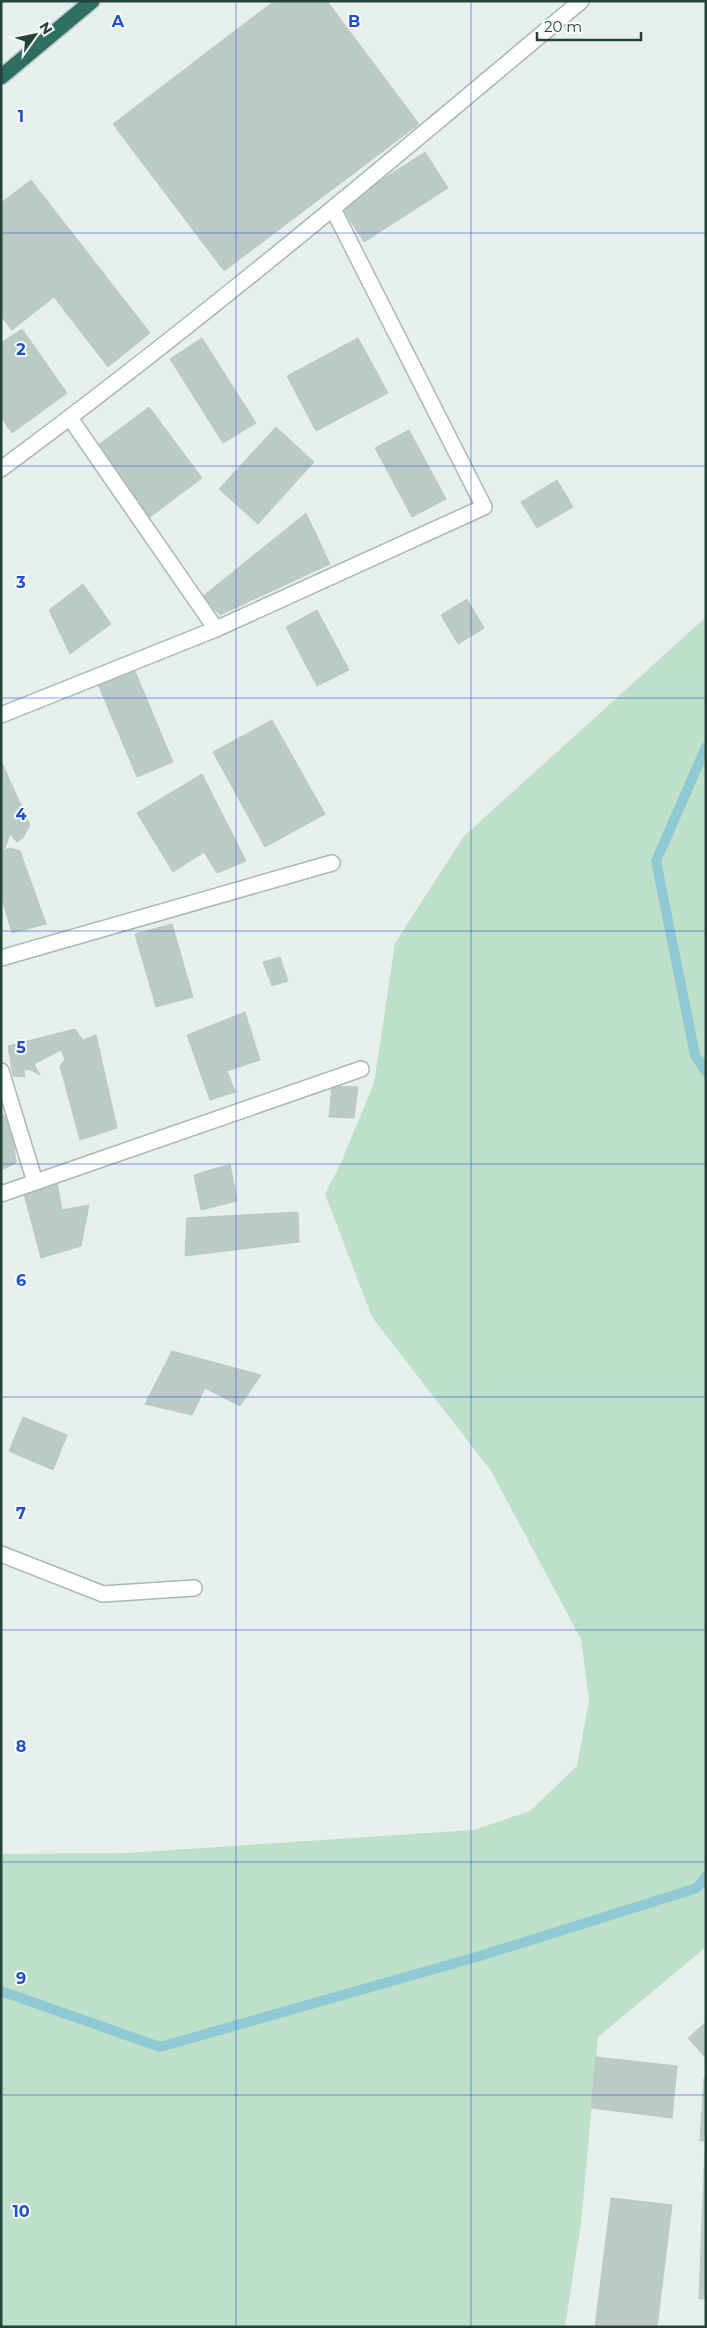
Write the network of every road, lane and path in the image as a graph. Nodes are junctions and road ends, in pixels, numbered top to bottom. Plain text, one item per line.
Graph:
1 (92, 1) edge
2 (581, 1) edge
3 (1, 77) edge
4 (333, 209) junction
5 (70, 418) junction
6 (1, 469) edge
7 (216, 629) junction
8 (1, 716) edge
9 (332, 863) dead end
10 (1, 958) edge
11 (362, 1069) dead end
12 (1, 1071) edge
13 (35, 1182) junction
14 (1, 1194) edge
15 (1, 1554) edge
16 (194, 1588) dead end

1 - 3 highway
2 - 4 street
4 - 5 street
4 - 7 street
5 - 6 street
5 - 7 street
7 - 8 street
9 - 10 street
11 - 13 street
12 - 13 street
13 - 14 street
15 - 16 street

